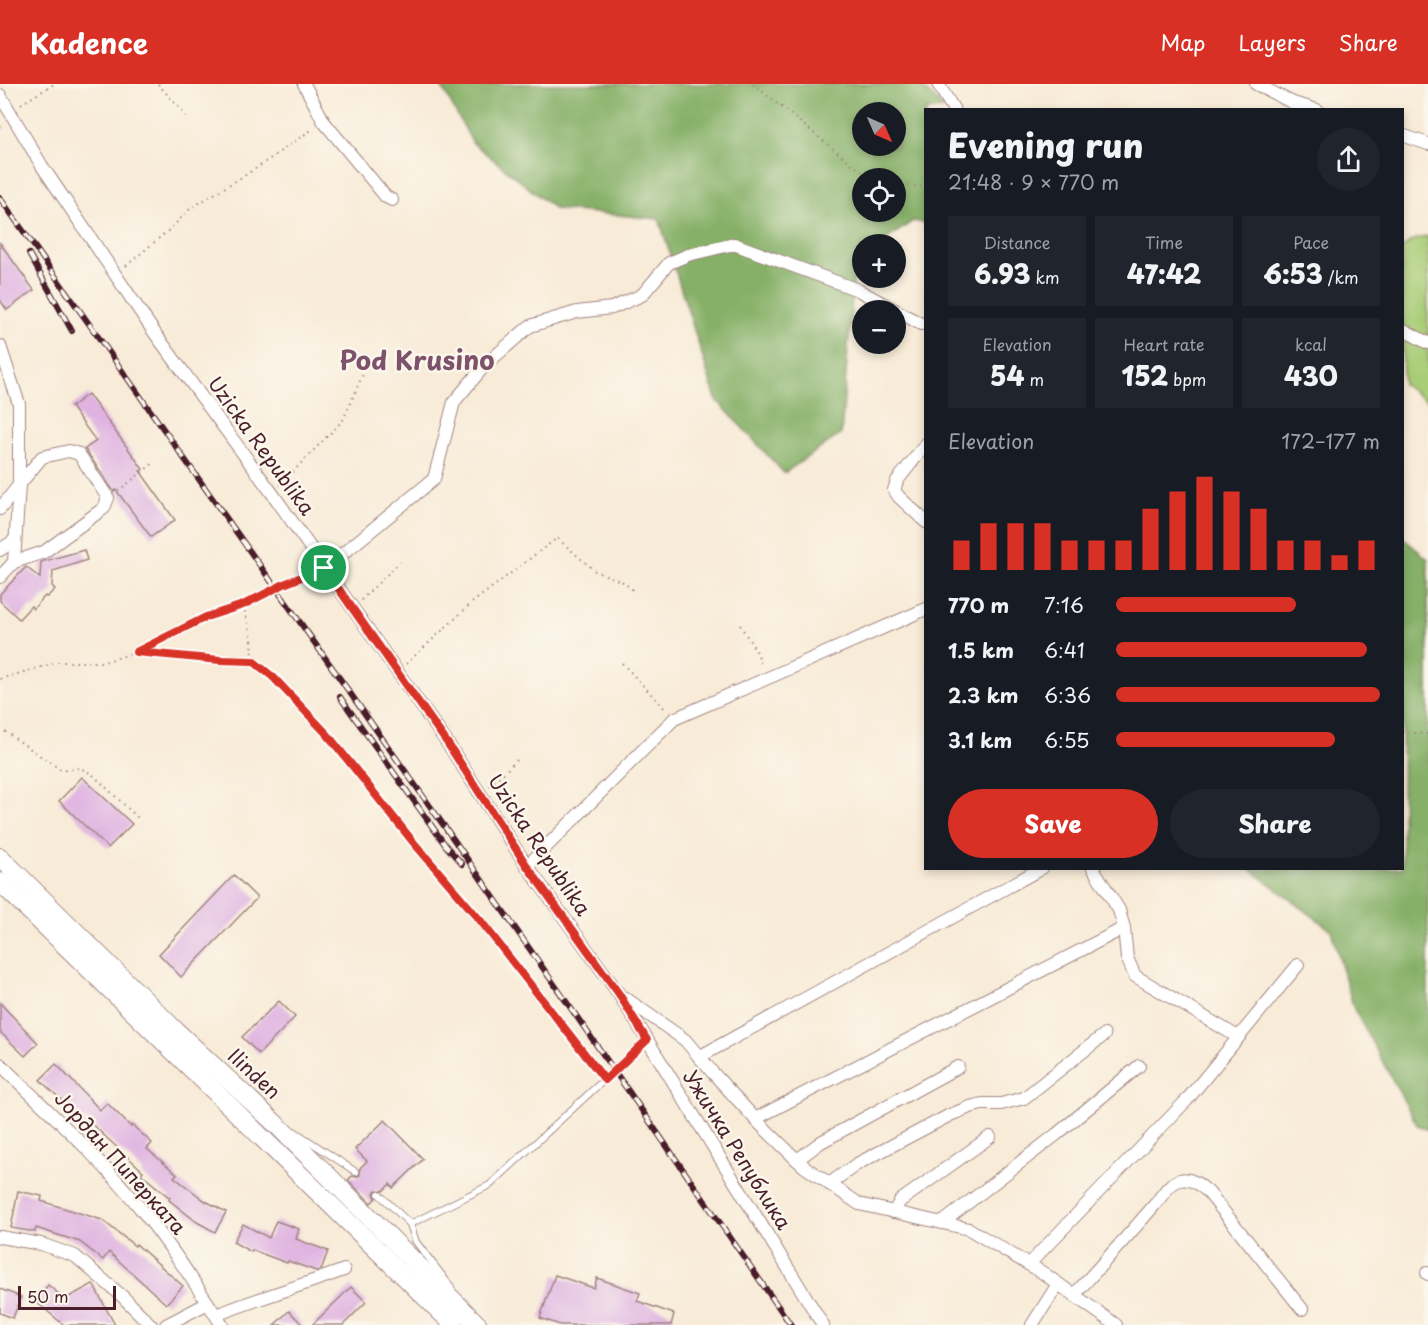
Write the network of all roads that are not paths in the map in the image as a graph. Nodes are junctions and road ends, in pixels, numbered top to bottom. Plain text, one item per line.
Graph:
1 (304, 84) edge
2 (938, 84) edge
3 (1256, 84) edge
4 (0, 95) edge
5 (953, 108) edge
6 (1310, 108) edge
7 (1404, 136) edge
8 (1428, 144) edge
9 (392, 200) dead end
10 (921, 324) dead end
11 (1404, 329) edge
12 (1428, 343) edge
13 (1, 351) edge
14 (924, 447) edge
15 (19, 485) junction
16 (0, 509) edge
17 (924, 520) edge
18 (15, 540) junction
19 (0, 550) edge
20 (15, 562) junction
21 (324, 568) junction
22 (0, 577) edge
23 (924, 610) edge
24 (0, 856) edge
25 (527, 866) junction
26 (1038, 870) edge
27 (1094, 870) edge
28 (0, 882) edge
29 (1124, 928) junction
30 (1298, 965) dead end
31 (619, 994) junction
32 (1104, 1035) dead end
33 (1238, 1037) junction
34 (647, 1040) junction
35 (699, 1057) junction
36 (0, 1064) edge
37 (1139, 1066) dead end
38 (958, 1067) dead end
39 (256, 1108) junction
40 (755, 1119) junction
41 (990, 1137) dead end
42 (797, 1160) junction
43 (356, 1172) dead end
44 (829, 1184) junction
45 (379, 1194) dead end
46 (894, 1212) junction
47 (942, 1223) junction
48 (410, 1224) junction
49 (0, 1237) edge
50 (1029, 1264) junction
51 (344, 1270) dead end
52 (1058, 1284) junction
53 (1074, 1294) junction
54 (208, 1303) junction
55 (1302, 1309) dead end
56 (219, 1320) edge
57 (151, 1325) edge
58 (166, 1325) edge
59 (454, 1325) edge
60 (479, 1325) edge
61 (823, 1325) edge
62 (1032, 1325) edge
63 (1116, 1325) edge

1 - 9 street
2 - 5 street
3 - 6 street
4 - 21 street, Uzicka Republika
7 - 8 street
10 - 21 street
11 - 12 street
13 - 15 street
14 - 17 street
15 - 16 street
15 - 18 street
15 - 20 street
18 - 19 street
18 - 20 street
20 - 22 street
21 - 25 street, Uzicka Republika
23 - 25 street
24 - 39 main road, Ilinden
25 - 31 street, Uzicka Republika
26 - 35 street
27 - 29 street
28 - 59 main road, Ilinden
29 - 33 street
29 - 40 street
30 - 33 street
31 - 34 street, Ужичка Република
31 - 35 street
32 - 44 street
33 - 50 street
34 - 48 lane
34 - 61 street, Ужичка Република
35 - 40 street
36 - 54 street, Јордан Пиперката
37 - 47 street
38 - 42 street
39 - 43 lane
39 - 60 main road, Ilinden
40 - 42 street
41 - 46 street
42 - 44 street
44 - 46 street
45 - 48 lane
46 - 47 street
47 - 50 street
48 - 60 lane
49 - 57 street
50 - 52 street
51 - 56 street
52 - 53 street
52 - 62 street
53 - 55 street
53 - 63 street
54 - 56 street, Јордан Пиперката
54 - 58 street

